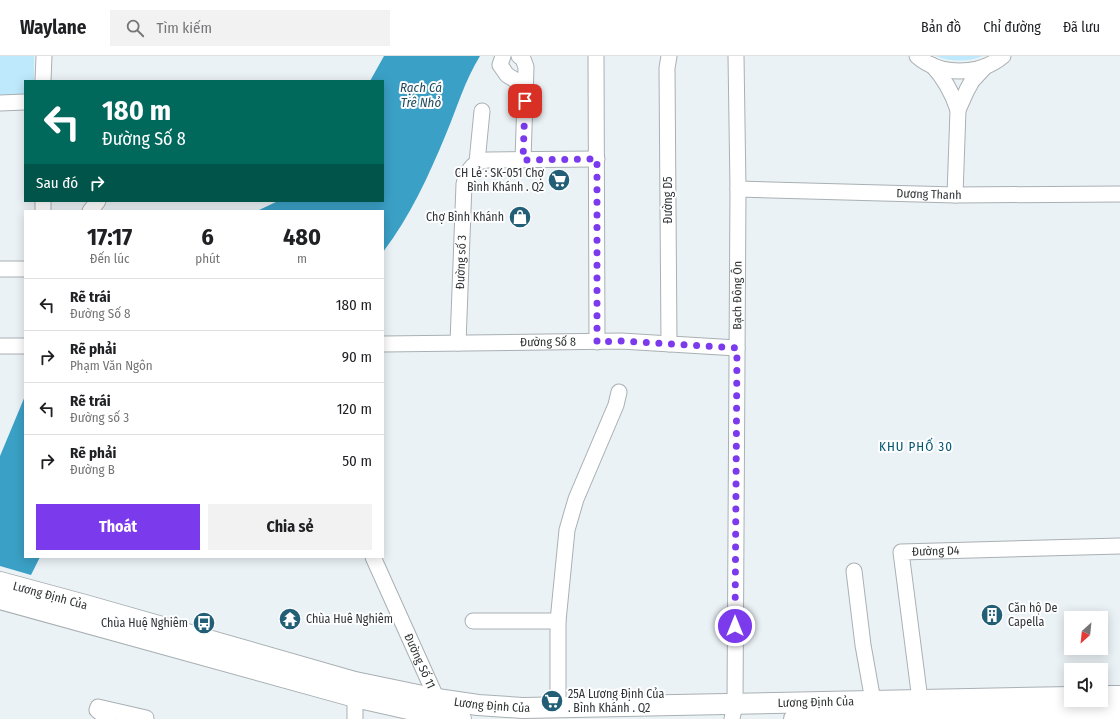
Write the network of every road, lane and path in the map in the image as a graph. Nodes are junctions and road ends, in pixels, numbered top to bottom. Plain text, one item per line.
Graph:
1 (44, 56) edge
2 (503, 56) edge
3 (520, 56) edge
4 (596, 56) edge
5 (669, 56) edge
6 (736, 56) edge
7 (916, 57) edge
8 (1002, 57) edge
9 (932, 65) junction
10 (985, 67) junction
11 (43, 80) edge
12 (525, 86) junction
13 (24, 102) edge
14 (0, 103) edge
15 (958, 110) junction
16 (482, 111) dead end
17 (597, 159) junction
18 (523, 160) junction
19 (477, 162) junction
20 (738, 189) junction
21 (1120, 194) edge
22 (955, 195) junction
23 (97, 202) edge
24 (91, 210) edge
25 (0, 269) edge
26 (24, 269) edge
27 (597, 342) junction
28 (458, 343) junction
29 (384, 344) edge
30 (669, 344) junction
31 (0, 346) edge
32 (24, 346) edge
33 (737, 348) junction
34 (619, 392) dead end
35 (1120, 546) edge
36 (373, 558) edge
37 (854, 571) dead end
38 (0, 582) edge
39 (0, 599) edge
40 (82, 613) junction
41 (473, 621) dead end
42 (558, 621) junction
43 (1108, 696) edge
44 (1120, 696) edge
45 (355, 697) junction
46 (1064, 698) edge
47 (437, 699) junction
48 (920, 700) junction
49 (873, 701) junction
50 (558, 707) junction
51 (734, 711) edge
52 (992, 711) edge
53 (1120, 714) edge
54 (450, 718) edge
55 (108, 719) edge
56 (147, 719) edge
57 (355, 719) edge
58 (794, 719) edge
59 (816, 719) edge

1 - 11 street
2 - 12 street
3 - 12 street
4 - 17 street
5 - 30 street, Đường D5
6 - 20 street, Bạch Đông Ôn
7 - 9 street
8 - 10 street
9 - 10 street
9 - 15 street
10 - 15 street
12 - 18 street
13 - 14 street
15 - 22 street
16 - 19 street
17 - 18 street
17 - 27 street
18 - 19 street
19 - 28 street, Đường số 3
20 - 22 street, Dương Thanh
20 - 33 street, Bạch Đông Ôn
21 - 22 street, Dương Thanh
23 - 24 street
25 - 26 street
27 - 28 street, Đường Số 8
27 - 30 street, Đường Số 8
28 - 29 street, Đường Số 8
30 - 33 street, Đường Số 8
31 - 32 street
33 - 51 street, Bạch Đông Ôn
34 - 42 street
35 - 48 street, Đường D4
36 - 47 street, Đường Số 11
37 - 49 street
38 - 40 main road, Lương Định Của
39 - 40 main road, Lương Định Của
40 - 45 main road, Lương Định Của
40 - 47 main road, Lương Định Của
41 - 42 street
42 - 50 street
43 - 44 main road
45 - 54 main road, Lương Định Của
45 - 57 street
46 - 52 main road, Lương Định Của
47 - 50 main road, Lương Định Của
47 - 54 street, Đường Số 11
48 - 49 main road, Lương Định Của
48 - 52 main road, Lương Định Của
49 - 51 main road, Lương Định Của
50 - 51 main road, Lương Định Của
52 - 53 main road, Lương Định Của
52 - 59 main road, Lương Định Của
55 - 56 street
58 - 59 main road, Lương Định Của

